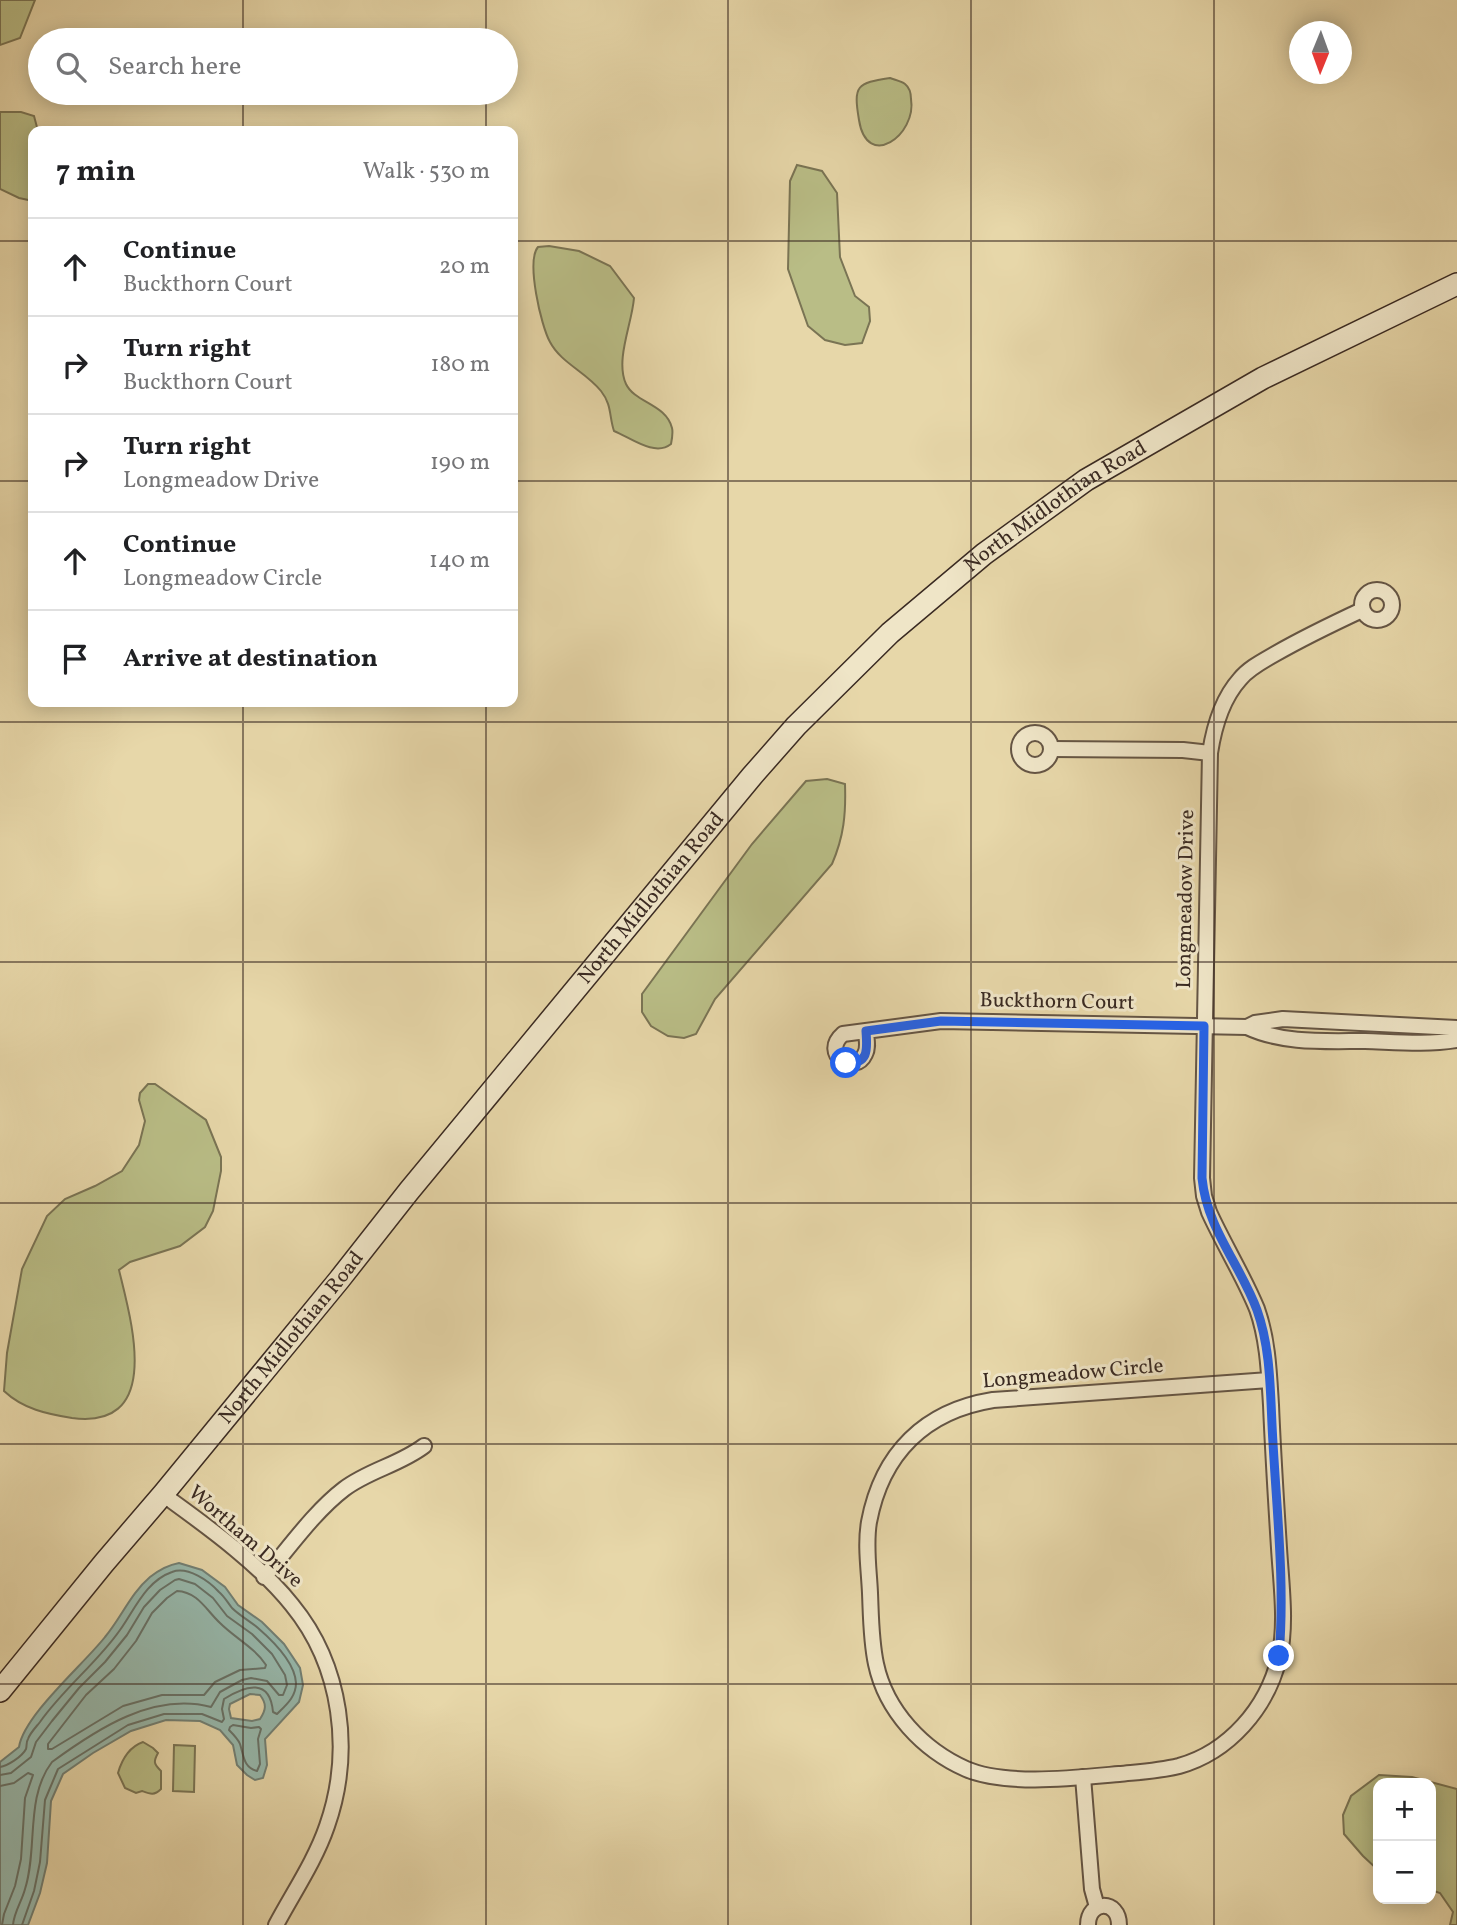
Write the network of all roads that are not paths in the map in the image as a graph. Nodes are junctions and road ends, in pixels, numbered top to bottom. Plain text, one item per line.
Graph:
1 (1457, 284) edge
2 (1362, 610) dead end
3 (1051, 749) dead end
4 (1210, 752) junction
5 (1204, 1026) junction
6 (1247, 1027) junction
7 (1457, 1028) edge
8 (866, 1031) dead end
9 (1457, 1040) edge
10 (1269, 1380) junction
11 (424, 1446) dead end
12 (164, 1493) junction
13 (264, 1577) junction
14 (0, 1691) edge
15 (1083, 1777) junction
16 (1097, 1907) junction
17 (279, 1924) edge
18 (1088, 1925) edge
19 (1119, 1925) edge

1 - 12 main road, North Midlothian Road
2 - 4 street, Longmeadow Drive
3 - 4 street
4 - 5 street, Longmeadow Drive
5 - 6 street, Buckthorn Court
5 - 8 street, Buckthorn Court
5 - 10 street, Longmeadow Drive
6 - 7 street, Buckthorn Court
6 - 9 street, Buckthorn Court
10 - 15 street, Longmeadow Circle
10 - 15 street, Longmeadow Circle
11 - 13 street
12 - 13 street, Wortham Drive
12 - 14 main road, North Midlothian Road
13 - 17 street, Wortham Drive
15 - 16 street
16 - 18 street
16 - 19 street

